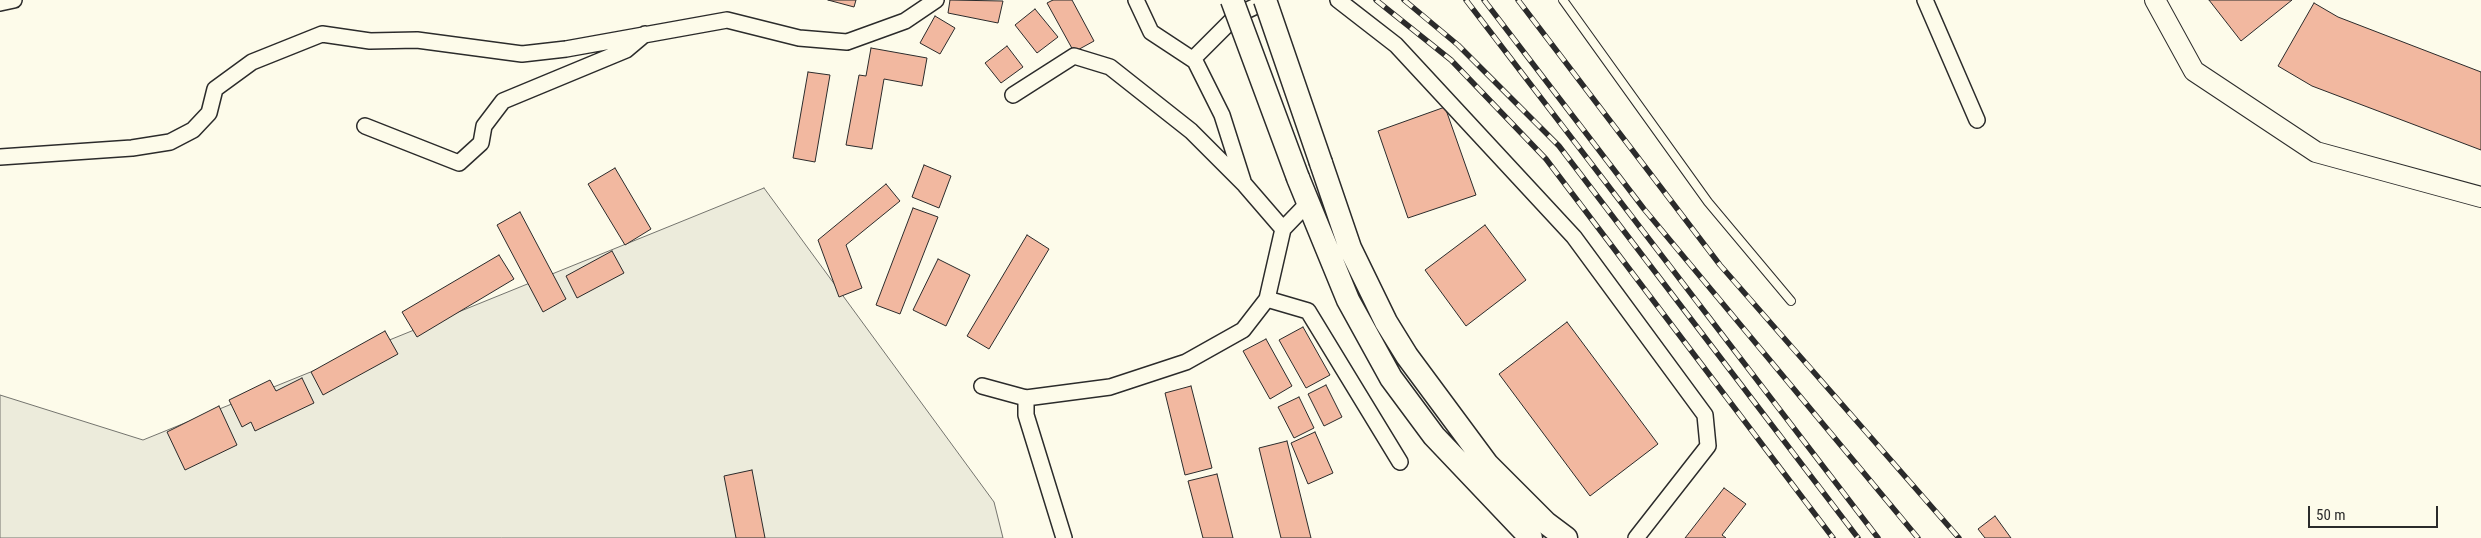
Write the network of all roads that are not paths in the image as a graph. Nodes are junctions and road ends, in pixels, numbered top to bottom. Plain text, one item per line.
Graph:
1 (14, 0) edge
2 (936, 0) edge
3 (1136, 0) edge
4 (1232, 0) edge
5 (1265, 0) edge
6 (1269, 0) edge
7 (1338, 0) edge
8 (1563, 0) edge
9 (1925, 0) edge
10 (2155, 0) edge
11 (0, 3) edge
12 (646, 33) junction
13 (1193, 59) junction
14 (1013, 94) dead end
15 (1977, 120) dead end
16 (365, 126) dead end
17 (0, 156) edge
18 (1244, 185) junction
19 (2481, 197) edge
20 (1308, 203) junction
21 (1283, 229) junction
22 (1267, 299) junction
23 (1791, 300) dead end
24 (982, 386) dead end
25 (1026, 398) junction
26 (1400, 462) dead end
27 (1064, 538) edge
28 (1531, 538) edge
29 (1566, 538) edge
30 (1636, 538) edge

1 - 11 street
2 - 12 street
3 - 13 street
4 - 20 main road, bridge
5 - 29 main road, bridge
6 - 13 street
7 - 30 street
8 - 23 lane
9 - 15 street
10 - 19 street
12 - 16 street
12 - 17 street
13 - 18 street
14 - 18 street
18 - 21 street
20 - 21 street
20 - 28 main road
21 - 22 street
22 - 25 street
22 - 26 street
24 - 25 street
25 - 27 street

